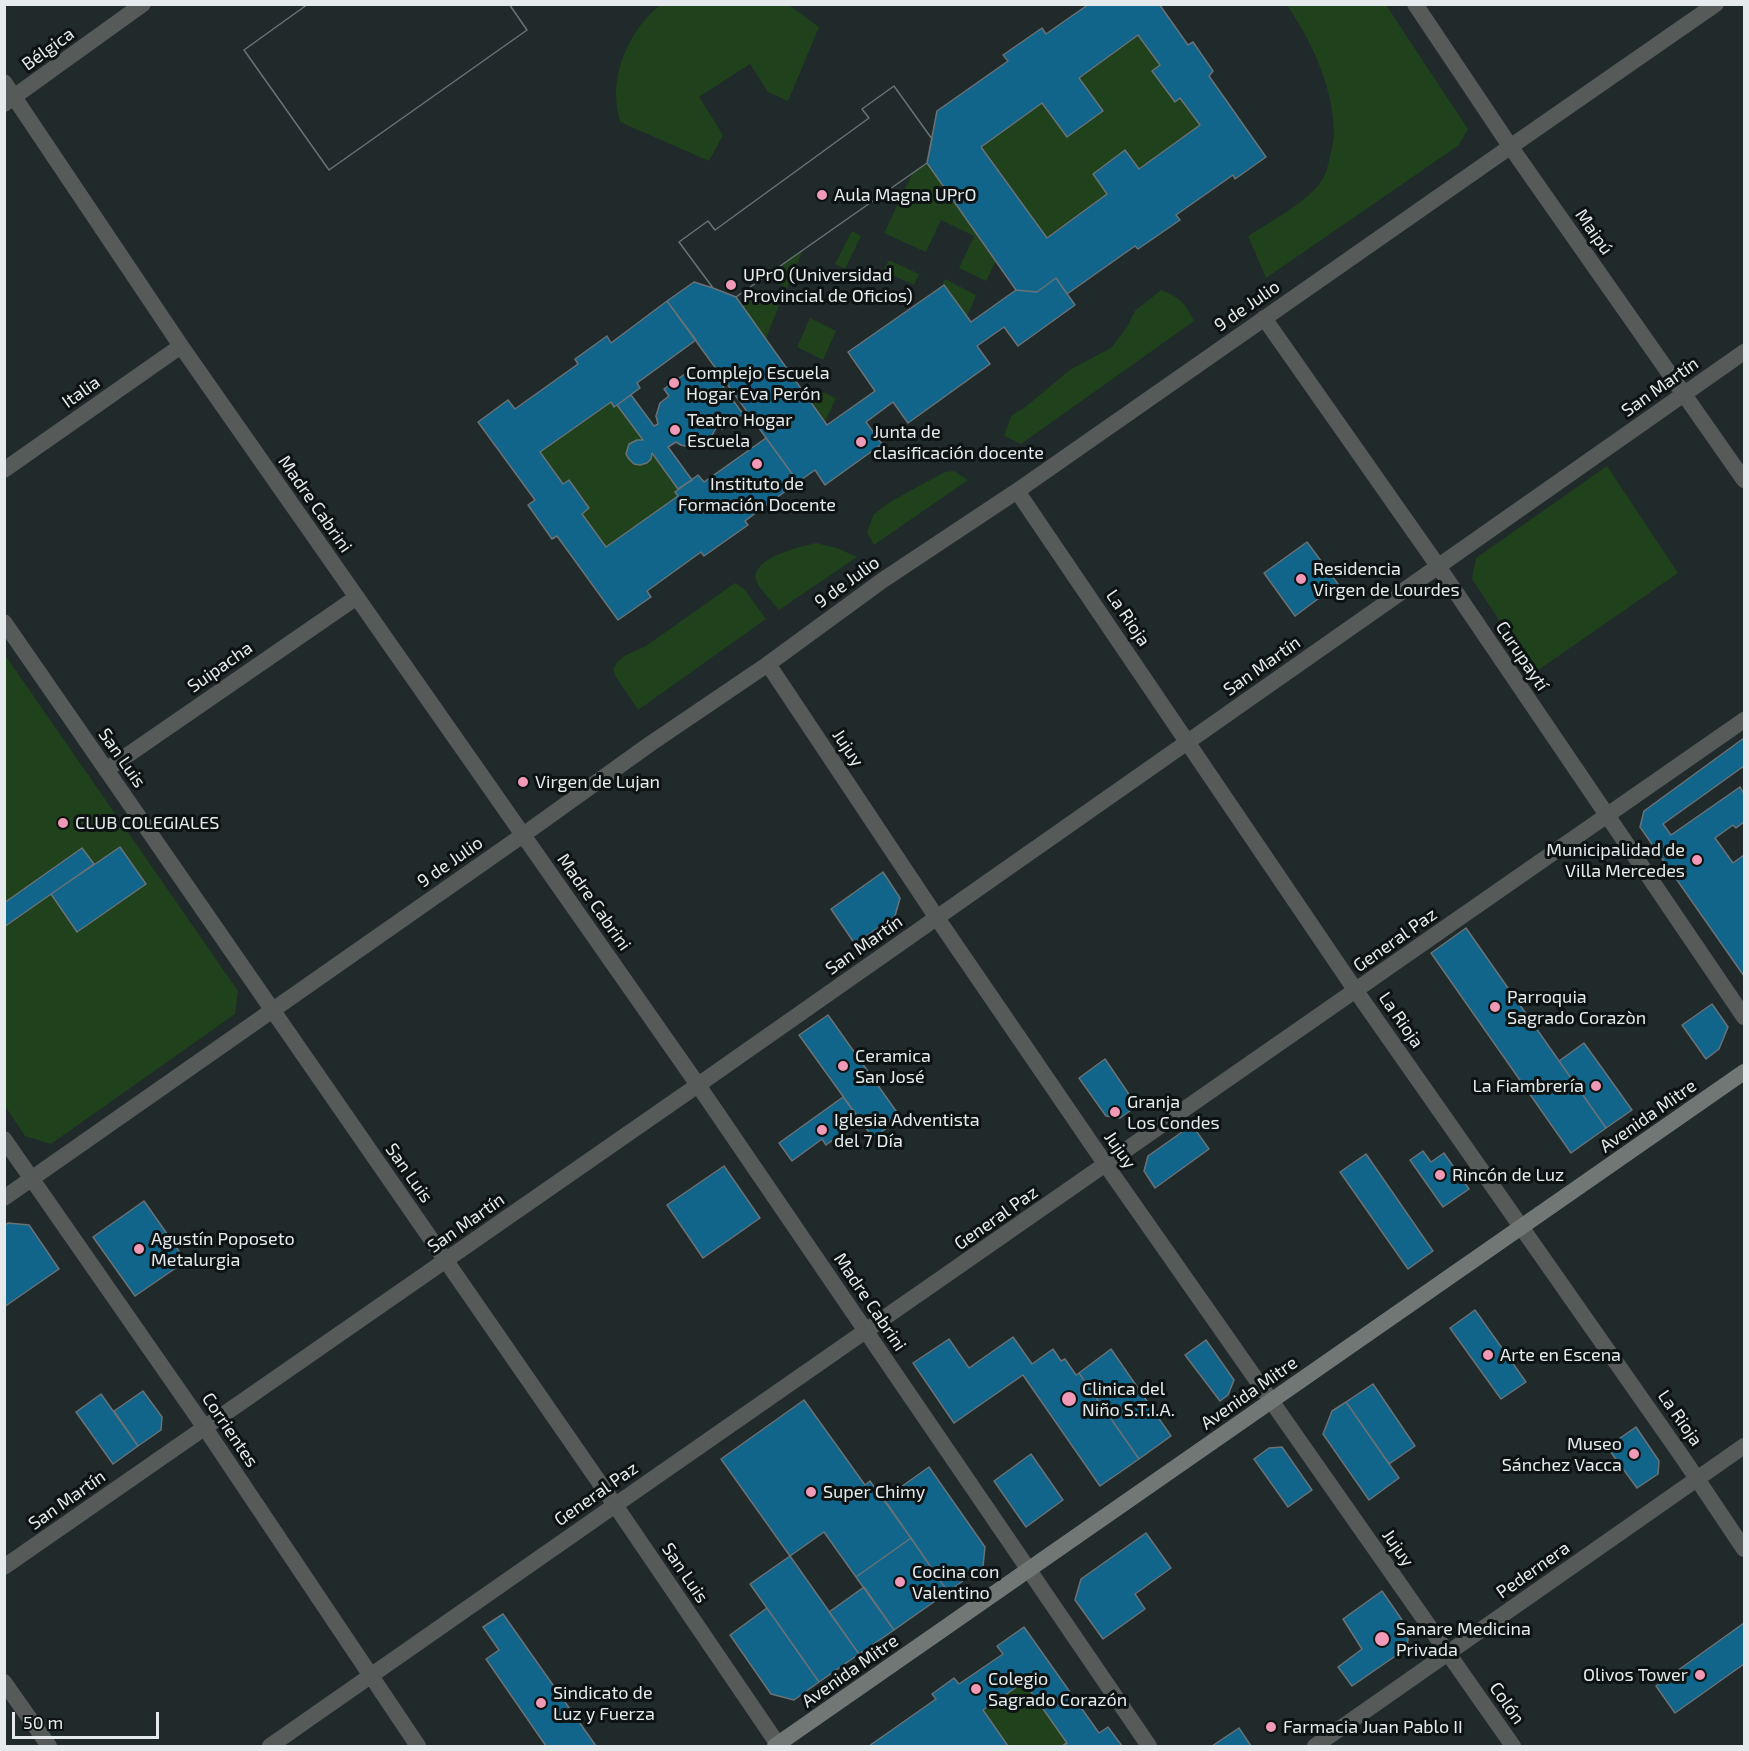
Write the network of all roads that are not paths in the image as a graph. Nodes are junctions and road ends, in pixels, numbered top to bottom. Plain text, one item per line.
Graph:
1 (143, 4) edge
2 (1415, 4) edge
3 (1716, 4) edge
4 (4, 82) edge
5 (10, 101) edge
6 (1510, 146) junction
7 (1264, 318) junction
8 (181, 346) junction
9 (1744, 352) edge
10 (1685, 394) junction
11 (4, 470) edge
12 (1744, 480) edge
13 (1017, 491) junction
14 (1438, 566) junction
15 (357, 597) junction
16 (4, 622) edge
17 (768, 664) junction
18 (1744, 720) edge
19 (1188, 742) junction
20 (106, 770) junction
21 (1607, 817) junction
22 (523, 835) junction
23 (937, 918) junction
24 (1356, 991) junction
25 (273, 1010) junction
26 (1744, 1017) edge
27 (1744, 1072) edge
28 (698, 1085) junction
29 (4, 1139) edge
30 (1106, 1165) junction
31 (32, 1178) junction
32 (4, 1198) edge
33 (1523, 1227) junction
34 (446, 1261) junction
35 (866, 1332) junction
36 (1271, 1401) junction
37 (205, 1428) junction
38 (1744, 1446) edge
39 (1698, 1479) junction
40 (615, 1504) junction
41 (1744, 1549) edge
42 (4, 1567) edge
43 (1029, 1571) junction
44 (1448, 1653) junction
45 (371, 1675) junction
46 (4, 1682) edge
47 (49, 1746) edge
48 (270, 1746) edge
49 (418, 1746) edge
50 (777, 1746) edge
51 (1149, 1746) edge
52 (1315, 1746) edge
53 (1513, 1746) edge

1 - 5 street, Bélgica
2 - 6 street, Maipú
3 - 6 street, 9 de Julio
4 - 5 street, Madre Cabrini
5 - 8 street, Madre Cabrini
6 - 7 street, 9 de Julio
6 - 10 street, Maipú
7 - 13 street, 9 de Julio
7 - 14 street, Curupaytí
8 - 11 street, Italia
8 - 15 street, Madre Cabrini
9 - 10 street, San Martín
10 - 12 street, Maipú
10 - 14 street, San Martín
13 - 17 street, 9 de Julio
13 - 19 street, La Rioja
14 - 19 street, San Martín
14 - 21 street, Curupaytí
15 - 20 street, Suipacha
15 - 22 street, Madre Cabrini
16 - 20 street, San Luis
17 - 22 street, 9 de Julio
17 - 23 street, Jujuy
18 - 21 street, General Paz
19 - 23 street, San Martín
19 - 24 street, La Rioja
20 - 25 street, San Luis
21 - 24 street, General Paz
21 - 26 street, Curupaytí
22 - 25 street, 9 de Julio
22 - 28 street, Madre Cabrini
23 - 28 street, San Martín
23 - 30 street, Jujuy
24 - 30 street, General Paz
24 - 33 street, La Rioja
25 - 31 street, 9 de Julio
25 - 34 street, San Luis
27 - 33 main road, Avenida Mitre
28 - 34 street, San Martín
28 - 35 street, Madre Cabrini
29 - 31 street, Corrientes
30 - 35 street, General Paz
30 - 36 street, Jujuy
31 - 32 street, 9 de Julio
31 - 37 street, Corrientes
33 - 36 main road, Avenida Mitre
33 - 39 street, La Rioja
34 - 37 street, San Martín
34 - 40 street, San Luis
35 - 40 street, General Paz
35 - 43 street, Madre Cabrini
36 - 43 main road, Avenida Mitre
36 - 44 street, Jujuy
37 - 42 street, San Martín
37 - 45 street, Corrientes
38 - 39 street, Pedernera
39 - 41 street, La Rioja
39 - 44 street, Pedernera
40 - 45 street, General Paz
40 - 50 street, San Luis
43 - 50 main road, Avenida Mitre
43 - 51 street, Madre Cabrini
44 - 52 street, Pedernera
44 - 53 street, Colón
45 - 48 street, General Paz
45 - 49 street, Corrientes
46 - 47 street

